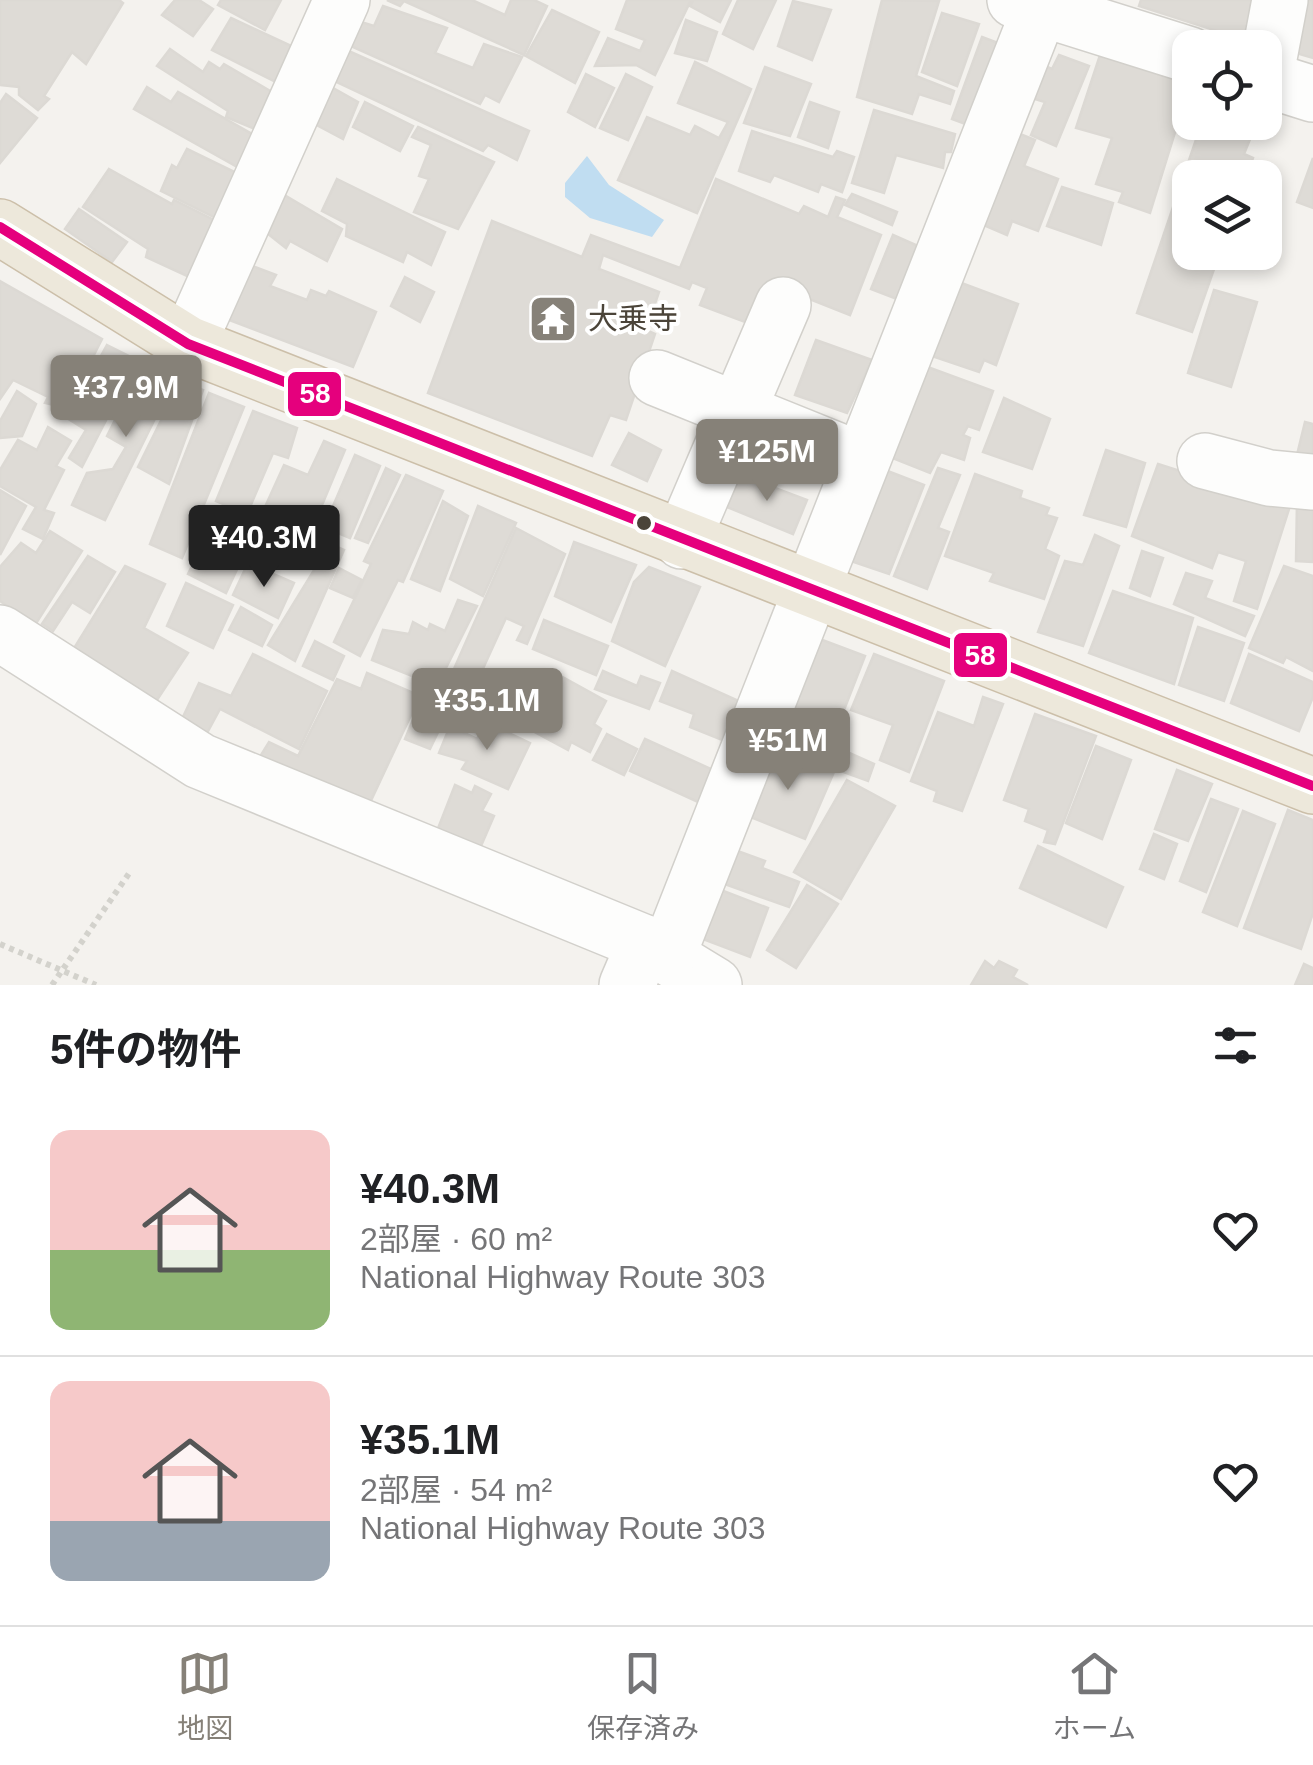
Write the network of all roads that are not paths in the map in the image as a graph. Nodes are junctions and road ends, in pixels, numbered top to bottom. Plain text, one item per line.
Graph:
1 (342, 0) edge
2 (1280, 0) edge
3 (1028, 5) edge
4 (1274, 30) edge
5 (1172, 50) edge
6 (1282, 84) edge
7 (1313, 94) edge
8 (1, 231) edge
9 (783, 305) dead end
10 (188, 344) junction
11 (657, 378) dead end
12 (738, 409) junction
13 (860, 460) junction
14 (1204, 461) dead end
15 (1313, 482) edge
16 (682, 540) junction
17 (809, 591) junction
18 (0, 633) edge
19 (1313, 786) edge
20 (646, 961) edge
21 (714, 985) edge

1 - 10 street
2 - 4 street
3 - 5 street
3 - 13 street
6 - 7 street
8 - 10 highway
9 - 12 street
10 - 16 highway
11 - 12 street
12 - 13 street
12 - 16 street
13 - 17 street
14 - 15 street
16 - 17 highway
17 - 19 highway
17 - 20 street
18 - 20 street
20 - 21 street

